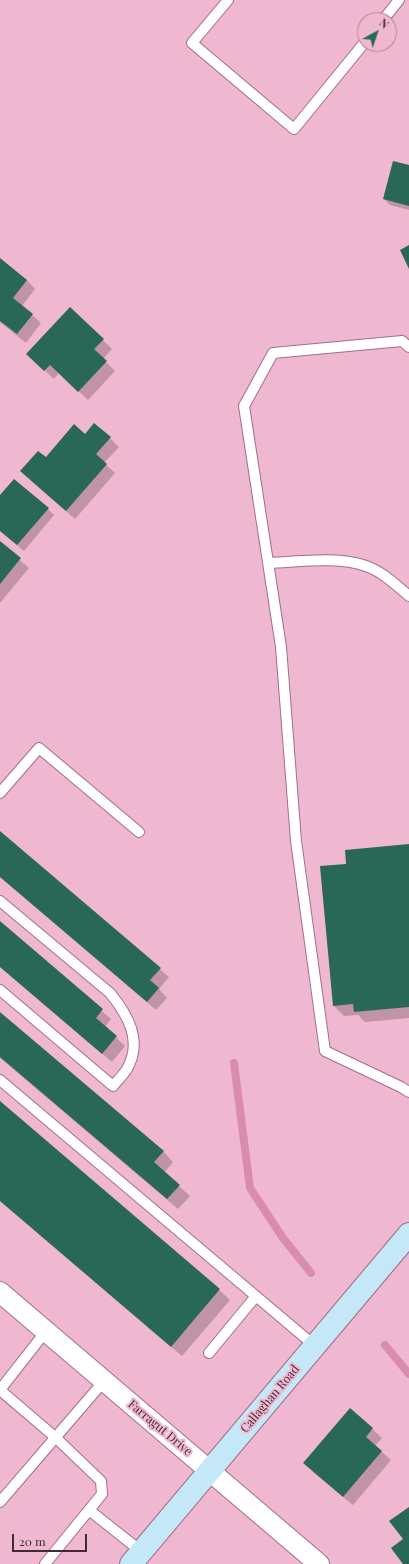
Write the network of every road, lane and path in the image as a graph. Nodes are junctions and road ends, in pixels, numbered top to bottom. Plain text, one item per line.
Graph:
1 (228, 0) edge
2 (399, 0) edge
3 (389, 12) edge
4 (357, 52) edge
5 (409, 347) edge
6 (268, 563) junction
7 (409, 596) edge
8 (0, 793) edge
9 (139, 832) dead end
10 (0, 901) edge
11 (0, 990) edge
12 (0, 1080) edge
13 (409, 1092) edge
14 (409, 1234) edge
15 (0, 1292) edge
16 (256, 1296) junction
17 (46, 1331) junction
18 (315, 1346) junction
19 (210, 1353) dead end
20 (104, 1381) junction
21 (55, 1437) junction
22 (210, 1470) junction
23 (0, 1502) edge
24 (90, 1510) junction
25 (137, 1558) edge
26 (44, 1564) edge
27 (319, 1564) edge

1 - 4 lane
2 - 3 lane
5 - 6 lane
6 - 7 lane
6 - 13 lane
8 - 9 lane
10 - 11 lane
12 - 16 lane
14 - 18 main road, Callaghan Road
15 - 17 street, Farragut Drive
16 - 18 lane
16 - 19 lane
17 - 20 street, Farragut Drive
17 - 21 lane
18 - 22 main road, Callaghan Road
20 - 21 lane
20 - 22 street, Farragut Drive
21 - 23 lane
21 - 24 lane
22 - 25 main road, Callaghan Road
22 - 27 street, Farragut Drive
24 - 25 lane
24 - 26 lane

